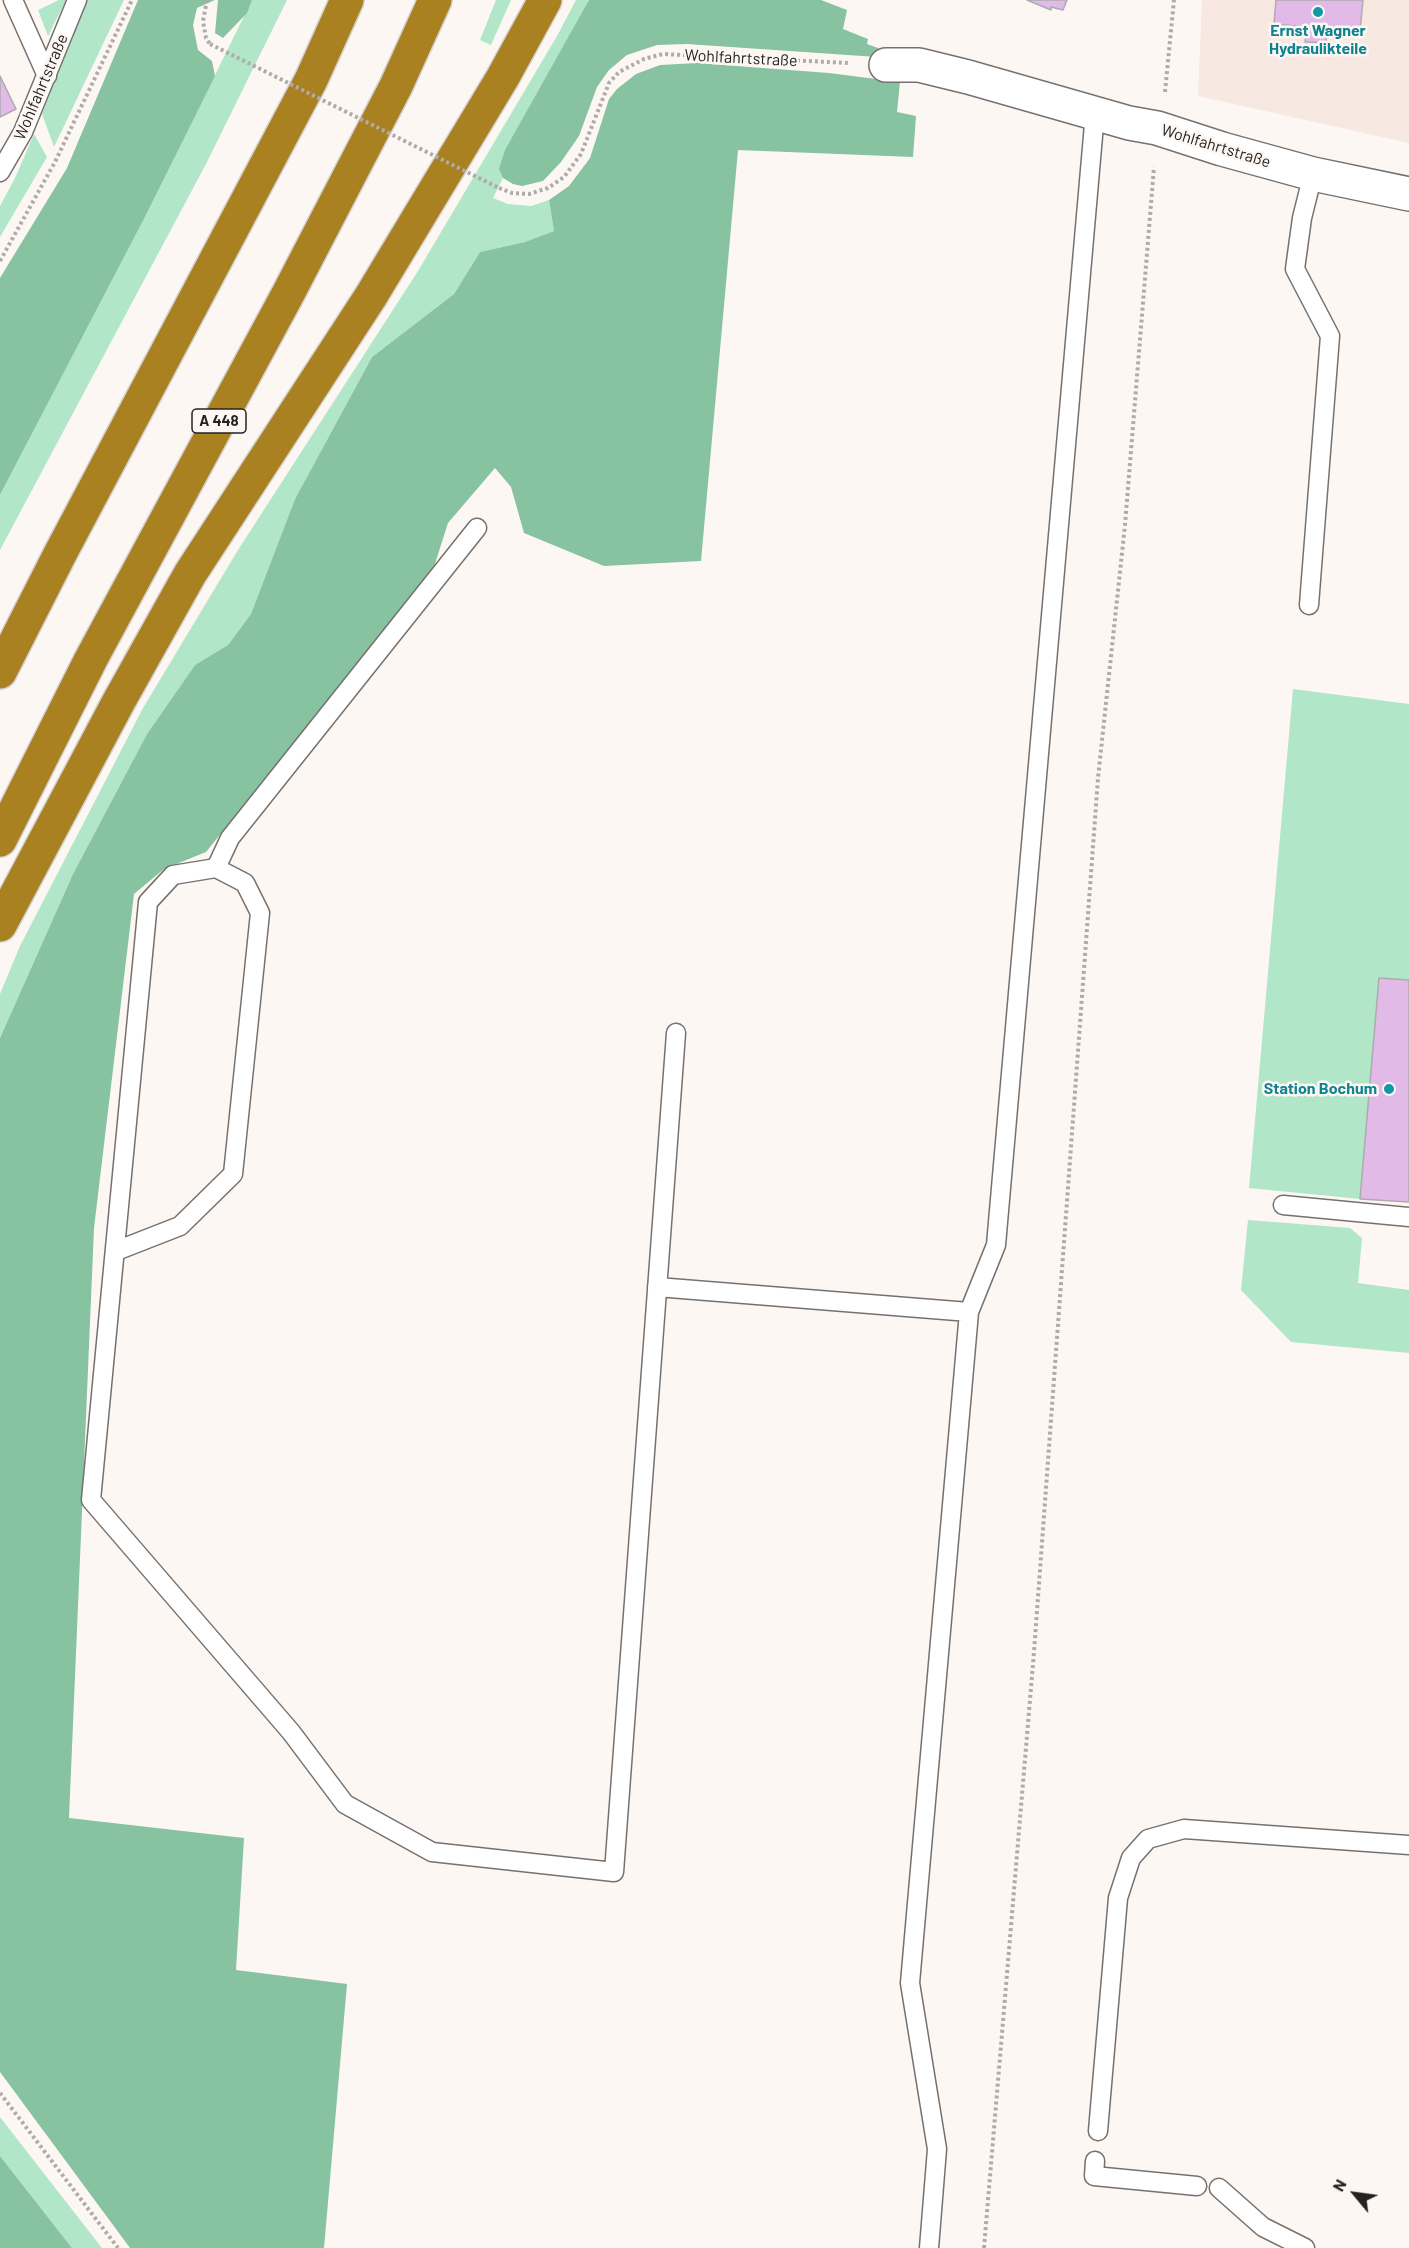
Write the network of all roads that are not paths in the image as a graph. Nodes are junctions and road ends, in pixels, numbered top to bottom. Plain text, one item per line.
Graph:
1 (13, 0) edge
2 (77, 0) edge
3 (334, 0) edge
4 (347, 0) edge
5 (435, 0) edge
6 (545, 0) edge
7 (886, 65) road end
8 (46, 76) junction
9 (311, 80) junction
10 (1095, 113) junction
11 (0, 172) edge
12 (1313, 174) junction
13 (1409, 194) edge
14 (477, 528) dead end
15 (1309, 605) dead end
16 (0, 672) edge
17 (0, 840) edge
18 (216, 868) junction
19 (0, 925) edge
20 (676, 1033) dead end
21 (1283, 1205) dead end
22 (1409, 1217) edge
23 (116, 1251) junction
24 (657, 1287) junction
25 (969, 1312) junction
26 (1409, 1845) edge
27 (1098, 2132) dead end
28 (1095, 2161) dead end
29 (1197, 2186) dead end
30 (1219, 2188) dead end
31 (929, 2248) edge
32 (1305, 2248) edge

1 - 8 lane
2 - 8 lane, Wohlfahrtstraße
3 - 9 highway
4 - 9 highway
5 - 17 highway, A 448
6 - 19 highway
7 - 10 street, Wohlfahrtstraße
8 - 11 lane, Wohlfahrtstraße
9 - 16 highway
10 - 12 street, Wohlfahrtstraße
10 - 25 lane
12 - 13 street, Wohlfahrtstraße
12 - 15 lane
14 - 18 lane
18 - 23 lane
18 - 23 lane
20 - 24 lane
21 - 22 lane
23 - 24 lane
24 - 25 lane
25 - 31 lane
26 - 27 lane
28 - 29 lane
30 - 32 lane

